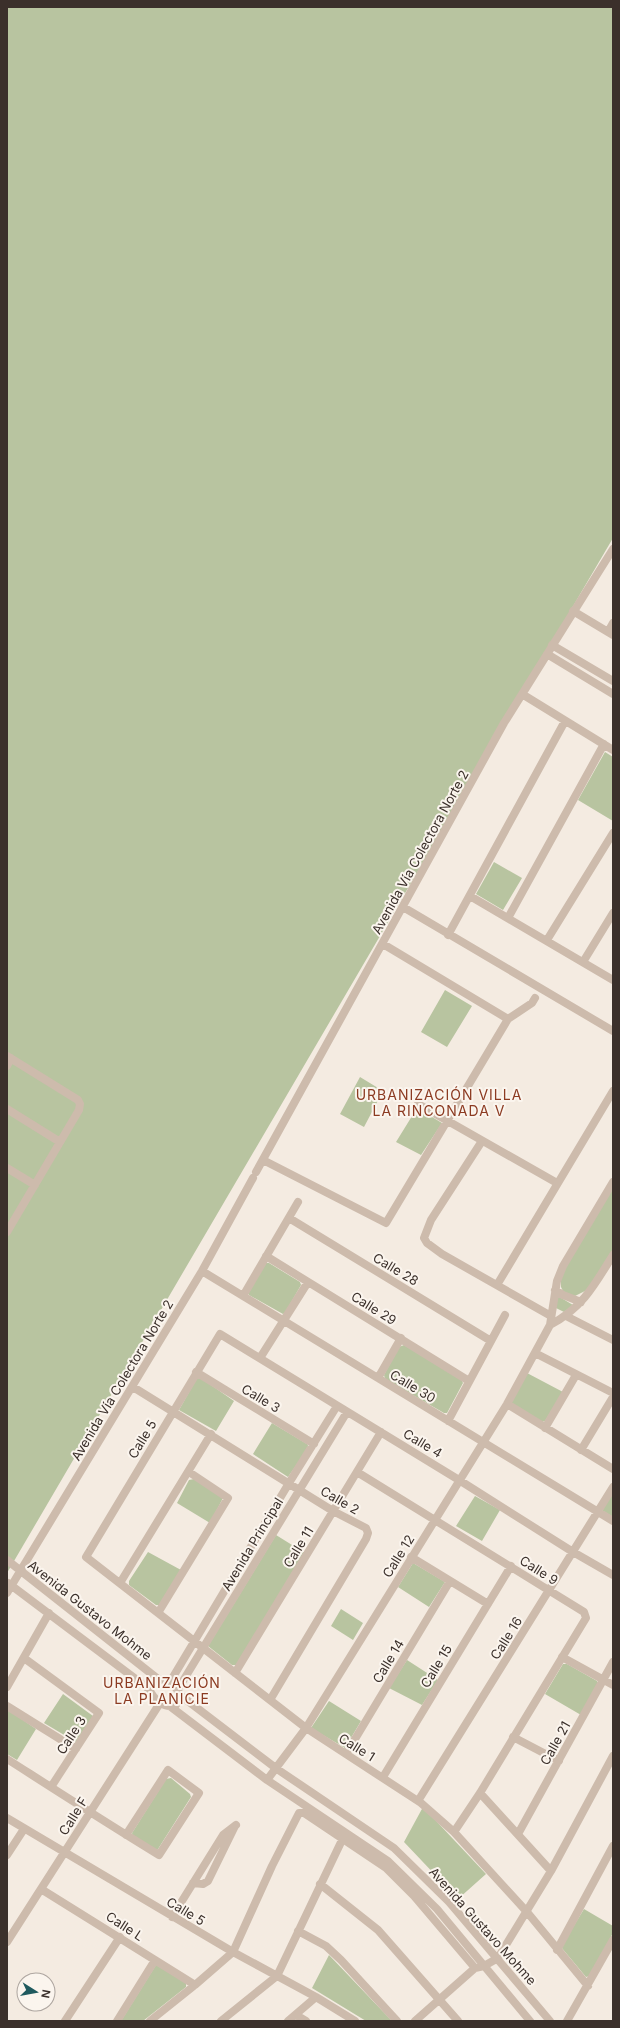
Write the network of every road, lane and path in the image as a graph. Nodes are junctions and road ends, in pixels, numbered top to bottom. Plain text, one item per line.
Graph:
1 (613, 549) edge
2 (573, 611) junction
3 (613, 624) edge
4 (610, 633) edge
5 (552, 645) junction
6 (547, 654) junction
7 (613, 681) edge
8 (522, 694) junction
9 (613, 694) edge
10 (565, 721) junction
11 (604, 744) junction
12 (613, 750) edge
13 (613, 832) edge
14 (470, 896) junction
15 (403, 907) junction
16 (613, 913) edge
17 (508, 918) junction
18 (448, 935) junction
19 (547, 940) junction
20 (383, 944) junction
21 (583, 962) junction
22 (613, 980) edge
23 (535, 998) dead end
24 (508, 1019) junction
25 (613, 1031) edge
26 (8, 1060) edge
27 (613, 1090) edge
28 (418, 1104) dead end
29 (7, 1109) edge
30 (447, 1121) junction
31 (482, 1141) junction
32 (60, 1142) junction
33 (263, 1160) junction
34 (7, 1168) edge
35 (613, 1182) edge
36 (557, 1183) junction
37 (35, 1185) junction
38 (298, 1202) dead end
39 (289, 1218) junction
40 (9, 1223) edge
41 (7, 1232) edge
42 (613, 1255) edge
43 (266, 1256) junction
44 (202, 1271) junction
45 (308, 1282) junction
46 (497, 1285) junction
47 (555, 1290) junction
48 (243, 1296) junction
49 (581, 1302) junction
50 (505, 1315) dead end
51 (551, 1316) junction
52 (566, 1316) junction
53 (284, 1320) junction
54 (550, 1325) junction
55 (220, 1334) joint
56 (401, 1338) junction
57 (613, 1340) edge
58 (491, 1341) junction
59 (535, 1353) junction
60 (260, 1358) junction
61 (196, 1372) junction
62 (576, 1375) junction
63 (378, 1378) junction
64 (469, 1381) junction
65 (133, 1388) junction
66 (613, 1393) edge
67 (613, 1397) edge
68 (507, 1404) junction
69 (337, 1406) junction
70 (172, 1411) junction
71 (347, 1412) junction
72 (448, 1420) junction
73 (545, 1428) junction
74 (381, 1432) junction
75 (210, 1434) junction
76 (483, 1442) junction
77 (314, 1444) junction
78 (581, 1450) junction
79 (613, 1469) edge
80 (188, 1472) junction
81 (358, 1472) junction
82 (459, 1480) junction
83 (289, 1483) junction
84 (613, 1487) edge
85 (299, 1490) junction
86 (334, 1511) junction
87 (598, 1511) junction
88 (435, 1519) junction
89 (613, 1521) edge
90 (573, 1552) junction
91 (86, 1557) joint
92 (411, 1557) junction
93 (7, 1560) edge
94 (510, 1566) junction
95 (21, 1570) junction
96 (613, 1575) edge
97 (450, 1581) junction
98 (120, 1583) junction
99 (8, 1587) edge
100 (549, 1590) junction
101 (488, 1604) junction
102 (49, 1613) junction
103 (158, 1613) junction
104 (194, 1641) junction
105 (202, 1648) junction
106 (562, 1657) junction
107 (24, 1658) junction
108 (613, 1662) edge
109 (235, 1673) junction
110 (158, 1679) junction
111 (603, 1680) junction
112 (170, 1682) junction
113 (613, 1685) edge
114 (7, 1687) edge
115 (149, 1689) junction
116 (179, 1692) junction
117 (270, 1700) junction
118 (160, 1703) junction
119 (7, 1706) edge
120 (171, 1707) junction
121 (306, 1728) junction
122 (513, 1737) junction
123 (76, 1749) junction
124 (346, 1754) junction
125 (613, 1756) edge
126 (7, 1759) edge
127 (559, 1761) junction
128 (276, 1769) junction
129 (383, 1777) junction
130 (267, 1780) junction
131 (51, 1787) junction
132 (480, 1793) junction
133 (418, 1801) junction
134 (90, 1812) junction
135 (7, 1818) edge
136 (24, 1829) junction
137 (454, 1832) junction
138 (518, 1834) junction
139 (126, 1835) junction
140 (343, 1838) junction
141 (613, 1846) edge
142 (64, 1853) junction
143 (7, 1855) edge
144 (551, 1872) junction
145 (194, 1883) junction
146 (320, 1884) junction
147 (41, 1889) junction
148 (527, 1912) junction
149 (172, 1917) junction
150 (298, 1931) junction
151 (120, 1937) junction
152 (613, 1940) edge
153 (7, 1942) edge
154 (557, 1950) junction
155 (233, 1952) junction
156 (498, 1958) junction
157 (155, 1960) junction
158 (480, 1967) junction
159 (277, 1976) junction
160 (195, 1985) junction
161 (588, 1986) junction
162 (316, 1997) junction
163 (440, 2000) junction
164 (296, 2015) junction
165 (65, 2021) edge
166 (116, 2021) edge
167 (150, 2021) edge
168 (221, 2021) edge
169 (288, 2021) edge
170 (306, 2021) edge
171 (355, 2021) edge
172 (397, 2021) edge
173 (415, 2021) edge
174 (458, 2021) edge
175 (530, 2021) edge
176 (550, 2021) edge
177 (567, 2021) edge

1 - 2 street, Avenida Vía Colectora Norte 2
2 - 4 street
2 - 5 street, Avenida Vía Colectora Norte 2
3 - 4 street
5 - 6 street, Avenida Vía Colectora Norte 2
5 - 7 street
6 - 8 street, Avenida Vía Colectora Norte 2
6 - 9 street
8 - 10 street
8 - 15 street, Avenida Vía Colectora Norte 2
10 - 11 street
10 - 14 street
11 - 12 street
11 - 17 street
13 - 19 street
14 - 17 street
14 - 18 street
15 - 18 street
15 - 20 street, Avenida Vía Colectora Norte 2
16 - 21 street
17 - 19 street
18 - 25 street
19 - 21 street
20 - 24 street
20 - 33 street, Avenida Vía Colectora Norte 2
21 - 22 street
23 - 24 street
24 - 30 street
26 - 32 street
27 - 36 street
28 - 30 street
29 - 32 street
30 - 31 street
30 - 33 street
31 - 36 street
31 - 46 street
32 - 37 street
33 - 44 street, Avenida Vía Colectora Norte 2
34 - 37 street
35 - 47 street
36 - 46 street
37 - 40 street
38 - 39 street
39 - 43 street
39 - 58 street, Calle 28
40 - 41 street
42 - 49 street
43 - 45 street, Calle 29
43 - 48 street
44 - 48 street, Calle 30
44 - 65 street, Avenida Vía Colectora Norte 2
45 - 53 street
45 - 56 street, Calle 29
46 - 51 street
47 - 49 street
47 - 51 street
48 - 53 street, Calle 30
49 - 52 street
50 - 58 street
51 - 54 street
52 - 54 street
52 - 57 street
53 - 60 street
53 - 63 street, Calle 30
54 - 59 street, Calle 12
55 - 60 street, Calle 4
55 - 61 street, Calle 5
56 - 63 street
56 - 64 street, Calle 29
58 - 64 street
59 - 62 street
59 - 68 street, Calle 12
60 - 69 street, Calle 4
61 - 70 street, Calle 5
61 - 77 street, Calle 3
62 - 66 street
62 - 73 street
63 - 72 street, Calle 30
64 - 72 street
65 - 70 street, Calle 2
65 - 95 street, Avenida Vía Colectora Norte 2
67 - 78 street
68 - 73 street
68 - 76 street, Calle 12
69 - 71 street, Calle 4
69 - 77 street, Avenida Principal
70 - 75 street, Calle 2
70 - 91 street, Calle 5
71 - 74 street, Calle 4
71 - 85 street, Avenida Principal
72 - 76 street, Calle 30
73 - 78 street
74 - 81 street, Calle 11
74 - 82 street, Calle 4
75 - 80 street
75 - 83 street, Calle 2
76 - 82 street, Calle 12
76 - 87 street, Calle 30
77 - 83 street, Avenida Principal
78 - 79 street
80 - 98 street
80 - 103 street
81 - 86 street, Calle 11
81 - 88 street, Calle 9
82 - 88 street, Calle 12
82 - 90 street, Calle 4
83 - 85 street, Calle 2
83 - 104 street, Avenida Principal
84 - 87 street, Calle 16
85 - 86 street, Calle 2
85 - 105 street, Avenida Principal
86 - 109 street, Calle 11
86 - 117 street, Calle 2
87 - 89 street, Calle 30
87 - 90 street, Calle 16
88 - 92 street, Calle 12
88 - 94 street, Calle 9
90 - 96 street, Calle 4
90 - 100 street, Calle 16
91 - 98 street, Calle 1
92 - 97 street
92 - 121 street, Calle 12
93 - 95 street, Avenida Gustavo Mohme
94 - 100 street, Calle 9
94 - 101 street, Calle 15
95 - 99 street, Avenida Vía Colectora Norte 2
95 - 110 street, Avenida Gustavo Mohme
97 - 101 street
97 - 124 street, Calle 14
98 - 103 street, Calle 1
99 - 102 street, Avenida Gustavo Mohme
100 - 106 street, Calle 9
100 - 133 street, Calle 16
101 - 129 street, Calle 15
102 - 107 street
102 - 115 street, Avenida Gustavo Mohme
103 - 104 street, Calle 1
104 - 105 street, Calle 1
104 - 112 street, Avenida Principal
105 - 109 street, Calle 1
105 - 116 street, Avenida Principal
106 - 111 street
106 - 122 street, Calle 9
107 - 114 street
107 - 123 street, Calle 3
108 - 111 street, Calle 21
109 - 117 street, Calle 1
110 - 112 street
110 - 115 street
111 - 113 street
111 - 127 street, Calle 21
112 - 116 street
115 - 118 street
116 - 120 street
116 - 128 street, Avenida Gustavo Mohme
117 - 121 street, Calle 1
118 - 120 street
118 - 134 street, Calle F
119 - 123 street
120 - 130 street, Avenida Gustavo Mohme
121 - 124 street, Calle 1
121 - 128 street, Calle 12
122 - 127 street
122 - 132 street, Calle 9
123 - 131 street, Calle 3
124 - 129 street, Calle 1
125 - 144 street
126 - 131 street
127 - 138 street, Calle 21
128 - 130 street
128 - 156 street, Avenida Gustavo Mohme
129 - 133 street, Calle 1
130 - 158 street, Avenida Gustavo Mohme
131 - 134 street
132 - 137 street, Calle 9
132 - 138 street
133 - 137 street, Calle 1
134 - 139 street
134 - 142 street, Calle F
135 - 136 street, Calle 5
136 - 142 street, Calle 5
136 - 143 street
137 - 148 street, Calle 1
138 - 144 street
139 - 139 street
140 - 146 street
140 - 155 street
140 - 158 street
141 - 154 street
142 - 147 street, Calle F
142 - 149 street, Calle 5
144 - 148 street
145 - 145 street
145 - 149 street
146 - 150 street
146 - 163 street
147 - 151 street, Calle L
147 - 153 street, Calle F
148 - 154 street, Calle 1
148 - 156 street
149 - 155 street, Calle 5
150 - 159 street
150 - 172 street
151 - 157 street, Calle L
151 - 165 street
152 - 161 street
154 - 161 street, Calle 1
155 - 159 street, Calle 5
155 - 160 street
156 - 158 street
156 - 176 street, Avenida Gustavo Mohme
157 - 160 street, Calle L
157 - 166 street
158 - 163 street
158 - 175 street, Avenida Gustavo Mohme
159 - 162 street, Calle 5
159 - 168 street
160 - 167 street
161 - 177 street
162 - 164 street
162 - 171 street, Calle 5
163 - 173 street
163 - 174 street
164 - 169 street
164 - 170 street

